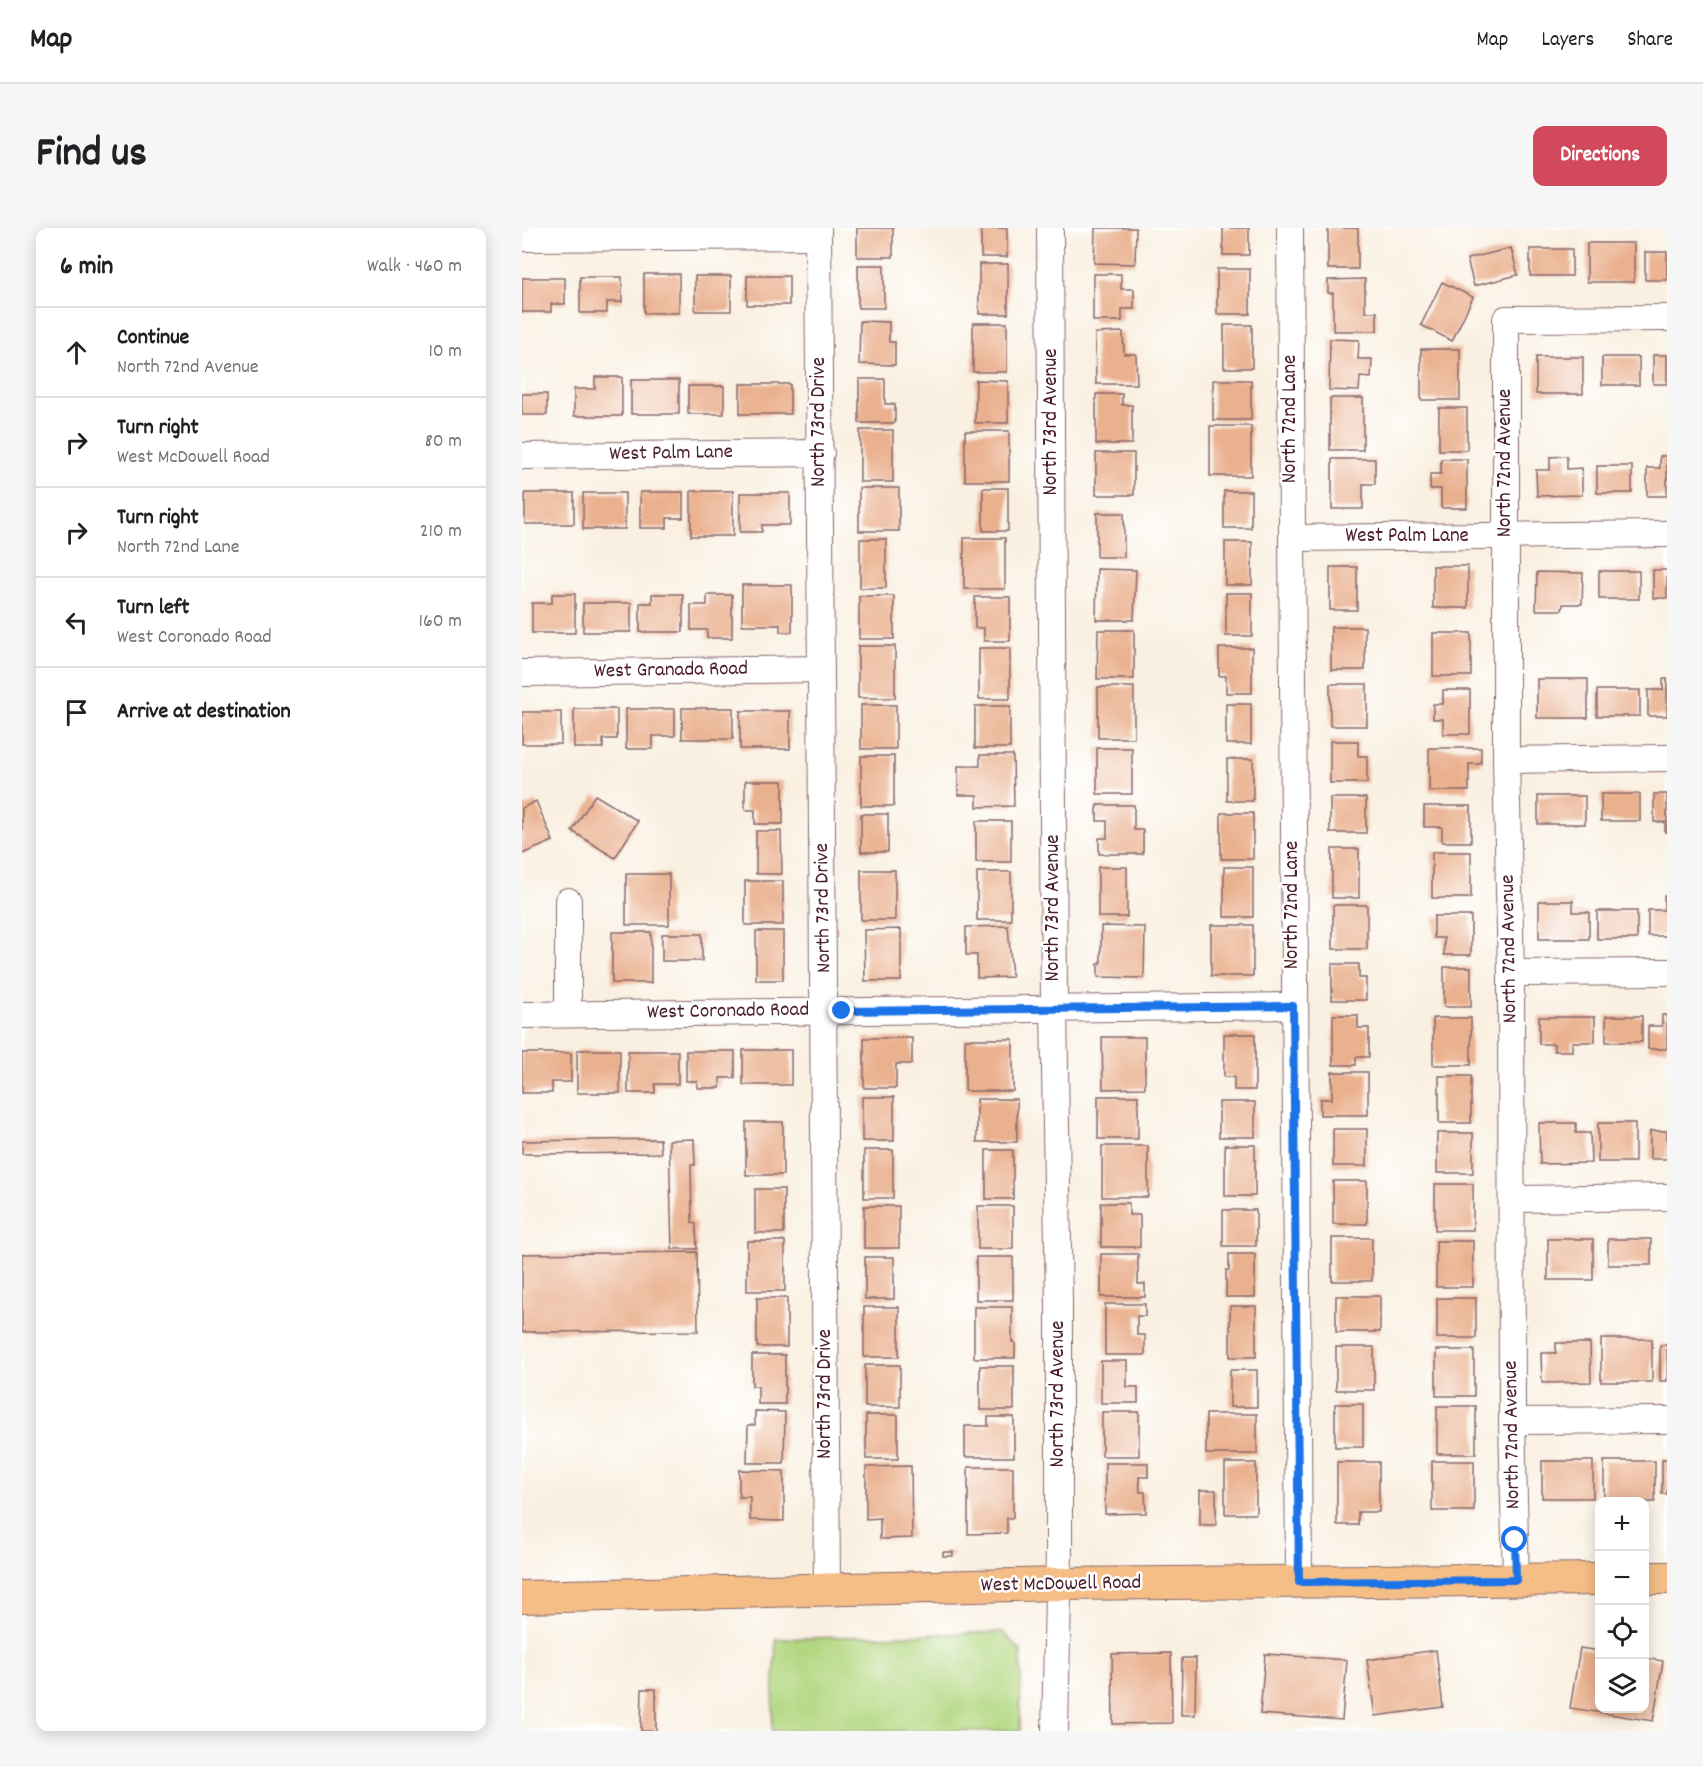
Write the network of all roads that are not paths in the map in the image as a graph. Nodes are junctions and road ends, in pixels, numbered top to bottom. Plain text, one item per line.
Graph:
1 (1050, 228) edge
2 (1290, 228) edge
3 (818, 232) edge
4 (522, 238) edge
5 (1667, 318) edge
6 (821, 453) junction
7 (522, 456) edge
8 (1667, 534) edge
9 (1506, 536) junction
10 (1292, 538) junction
11 (821, 669) junction
12 (522, 673) edge
13 (1667, 758) edge
14 (1506, 760) junction
15 (568, 901) dead end
16 (1667, 972) edge
17 (1511, 973) junction
18 (1293, 1006) junction
19 (1054, 1009) junction
20 (825, 1011) junction
21 (568, 1014) junction
22 (522, 1015) edge
23 (1667, 1197) edge
24 (1512, 1199) junction
25 (1667, 1420) edge
26 (1512, 1421) junction
27 (1649, 1578) edge
28 (1667, 1578) edge
29 (1595, 1579) edge
30 (1516, 1580) junction
31 (1299, 1582) junction
32 (1059, 1584) junction
33 (827, 1589) junction
34 (522, 1597) edge
35 (1055, 1731) edge

1 - 19 street, North 73rd Avenue
2 - 10 street, North 72nd Lane
3 - 4 street
3 - 6 street, North 73rd Drive
5 - 9 street, North 72nd Avenue
6 - 7 street, West Palm Lane
6 - 11 street, North 73rd Drive
8 - 9 street, West Palm Lane
9 - 10 street, West Palm Lane
9 - 14 street, North 72nd Avenue
10 - 18 street, North 72nd Lane
11 - 12 street, West Granada Road
11 - 20 street, North 73rd Drive
13 - 14 street
14 - 17 street, North 72nd Avenue
15 - 21 street
16 - 17 street
17 - 24 street, North 72nd Avenue
18 - 19 street, West Coronado Road
18 - 31 street, North 72nd Lane
19 - 20 street, West Coronado Road
19 - 32 street, North 73rd Avenue
20 - 21 street, West Coronado Road
20 - 33 street, North 73rd Drive
21 - 22 street, West Coronado Road
23 - 24 street
24 - 26 street, North 72nd Avenue
25 - 26 street
26 - 30 street, North 72nd Avenue
27 - 28 main road
29 - 30 main road, West McDowell Road
30 - 31 main road, West McDowell Road
31 - 32 main road, West McDowell Road
32 - 33 main road, West McDowell Road
32 - 35 street, North 73rd Avenue
33 - 34 main road, West McDowell Road

